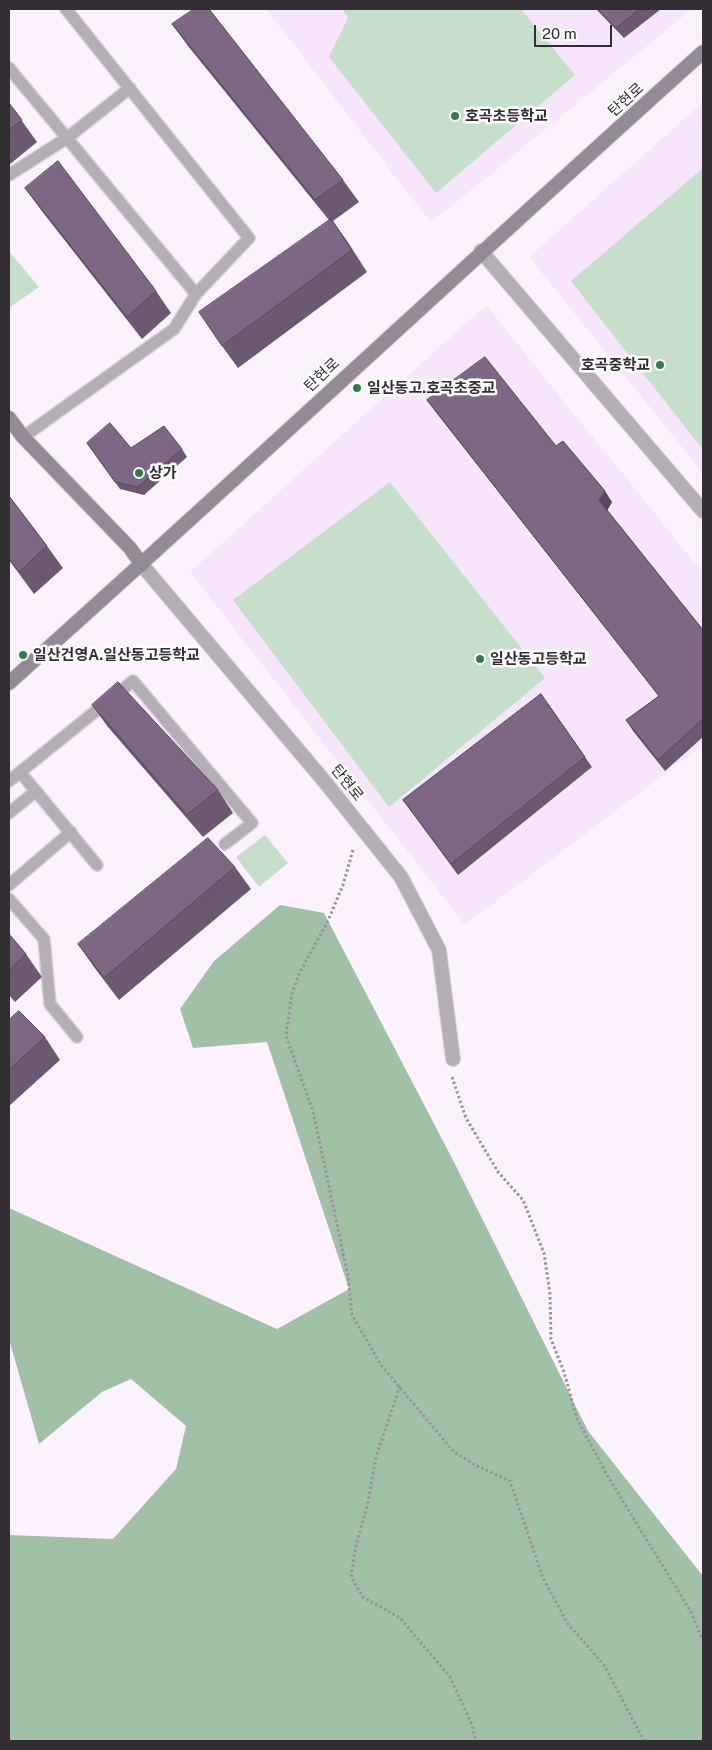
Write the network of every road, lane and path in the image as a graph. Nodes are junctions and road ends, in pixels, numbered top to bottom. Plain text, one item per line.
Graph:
1 (66, 9) edge
2 (703, 52) edge
3 (9, 68) edge
4 (130, 88) junction
5 (67, 138) junction
6 (9, 175) edge
7 (482, 251) junction
8 (196, 294) junction
9 (9, 418) edge
10 (23, 437) junction
11 (703, 511) edge
12 (142, 565) junction
13 (9, 684) edge
14 (20, 772) junction
15 (9, 781) edge
16 (36, 791) junction
17 (9, 813) edge
18 (71, 832) junction
19 (224, 844) dead end
20 (353, 850) dead end
21 (98, 865) dead end
22 (9, 886) edge
23 (9, 899) edge
24 (77, 1037) dead end
25 (453, 1059) joint
26 (400, 1386) junction
27 (703, 1641) edge
28 (476, 1741) edge
29 (644, 1741) edge

1 - 4 lane
2 - 7 main road, 탄현로
3 - 5 lane
4 - 5 lane
4 - 8 lane
5 - 6 lane
5 - 8 lane
7 - 11 street
7 - 12 main road, 탄현로
8 - 10 lane
9 - 10 main road, 탄현로
10 - 12 main road, 탄현로
12 - 13 main road, 탄현로
12 - 25 street, 탄현로
14 - 15 lane
14 - 16 lane
14 - 19 lane
16 - 17 lane
16 - 18 lane
18 - 21 lane
18 - 22 lane
20 - 26 path
23 - 24 lane
25 - 27 path
26 - 28 path
26 - 29 path

